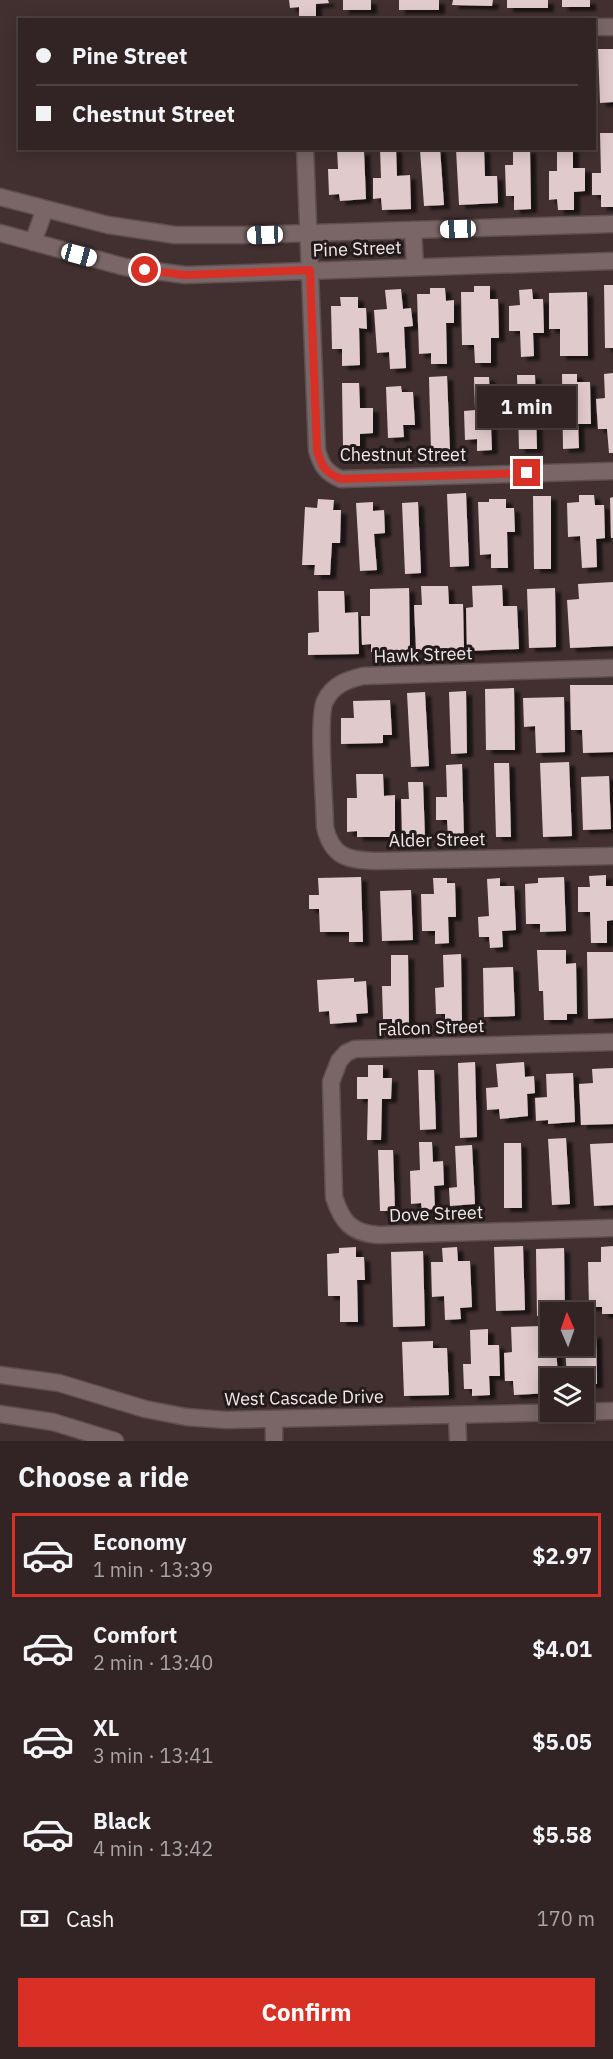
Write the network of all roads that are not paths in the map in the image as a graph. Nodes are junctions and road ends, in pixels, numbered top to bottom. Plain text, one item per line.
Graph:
1 (596, 27) edge
2 (613, 27) edge
3 (305, 150) edge
4 (0, 197) edge
5 (45, 209) junction
6 (613, 224) edge
7 (413, 230) junction
8 (0, 233) edge
9 (309, 233) junction
10 (33, 242) junction
11 (613, 261) edge
12 (416, 266) junction
13 (310, 270) junction
14 (613, 471) edge
15 (613, 668) edge
16 (324, 782) joint
17 (613, 856) edge
18 (613, 1042) edge
19 (332, 1144) joint
20 (613, 1228) edge
21 (0, 1375) edge
22 (613, 1411) edge
23 (0, 1414) edge
24 (457, 1415) junction
25 (274, 1419) junction
26 (115, 1441) edge
27 (274, 1441) edge
28 (458, 1441) edge

1 - 2 street
3 - 9 street
4 - 5 street, Pine Street
5 - 9 street, Pine Street
5 - 10 street
6 - 7 street, Pine Street
7 - 9 street, Pine Street
7 - 12 street
8 - 10 street, Pine Street
9 - 13 street
10 - 13 street, Pine Street
11 - 12 street, Pine Street
12 - 13 street, Pine Street
13 - 14 street, Chestnut Street
15 - 16 street, Hawk Street
16 - 17 street, Alder Street
18 - 19 street, Falcon Street
19 - 20 street, Dove Street
21 - 25 street, West Cascade Drive
22 - 24 street, West Cascade Drive
23 - 26 street
24 - 25 street, West Cascade Drive
24 - 28 street
25 - 27 street

